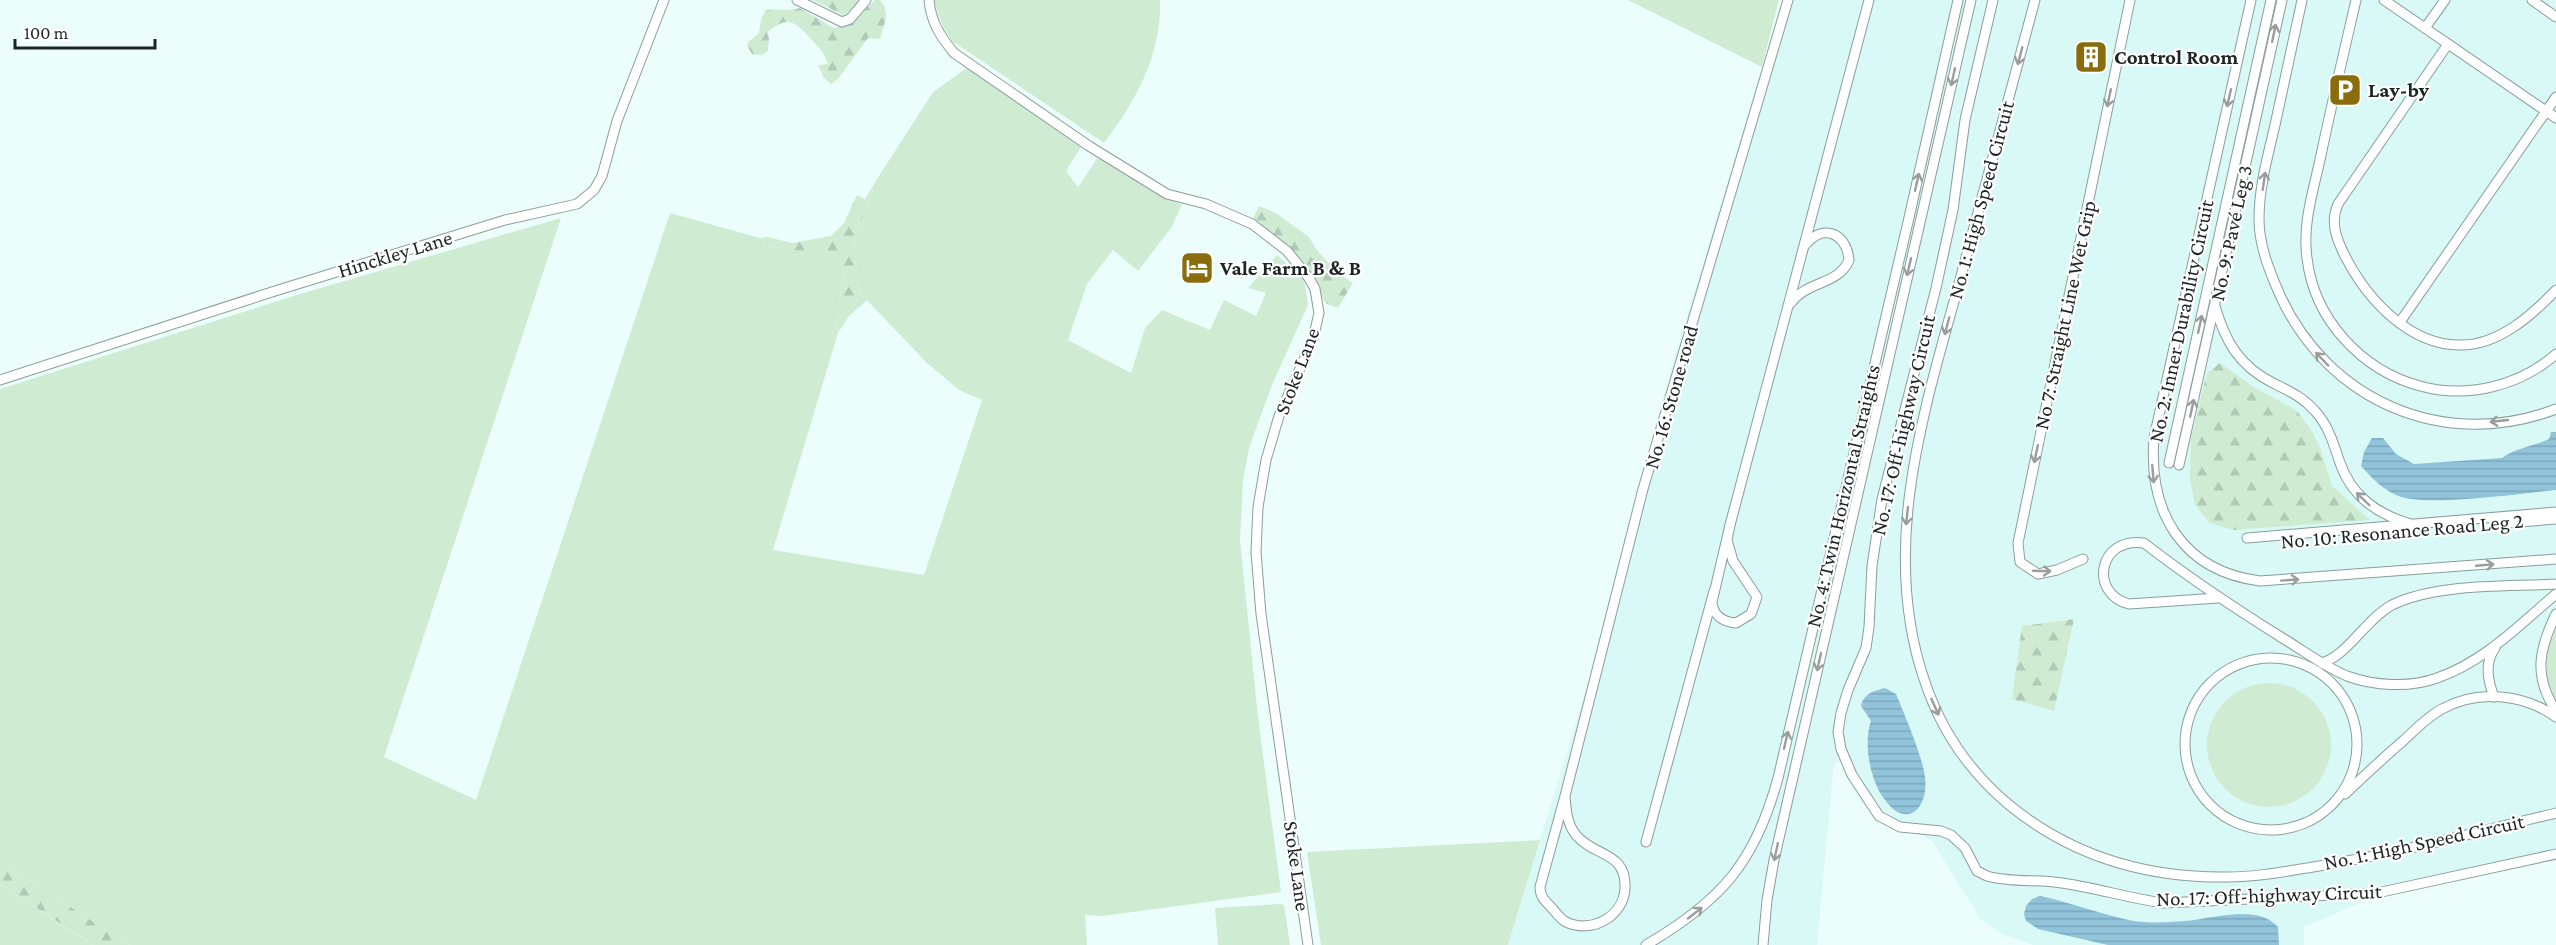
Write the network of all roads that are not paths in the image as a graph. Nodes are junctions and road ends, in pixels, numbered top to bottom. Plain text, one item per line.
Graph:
1 (664, 0) edge
2 (797, 0) edge
3 (866, 0) edge
4 (929, 0) edge
5 (1788, 0) edge
6 (1869, 0) edge
7 (1958, 0) edge
8 (1971, 0) edge
9 (1993, 0) edge
10 (2035, 0) edge
11 (2130, 0) edge
12 (2251, 0) edge
13 (2271, 0) edge
14 (2282, 0) edge
15 (2302, 0) edge
16 (2356, 0) edge
17 (2384, 0) edge
18 (2445, 0) edge
19 (2532, 0) edge
20 (2556, 17) edge
21 (2425, 28) junction
22 (2448, 44) junction
23 (2556, 97) edge
24 (2546, 111) junction
25 (2556, 118) edge
26 (1805, 245) junction
27 (2556, 290) edge
28 (2215, 304) junction
29 (2400, 322) junction
30 (1783, 328) junction
31 (2556, 354) edge
32 (0, 380) edge
33 (2556, 409) edge
34 (2169, 463) dead end
35 (2179, 465) dead end
36 (2556, 513) edge
37 (2556, 519) edge
38 (1730, 525) junction
39 (2414, 525) junction
40 (2083, 559) dead end
41 (2556, 559) edge
42 (2556, 584) edge
43 (1714, 591) junction
44 (2556, 594) edge
45 (2218, 598) junction
46 (2556, 614) edge
47 (2498, 644) junction
48 (2299, 662) junction
49 (2324, 663) junction
50 (2494, 697) junction
51 (2556, 711) edge
52 (2556, 717) edge
53 (1565, 796) junction
54 (2333, 804) junction
55 (2556, 813) edge
56 (1646, 842) dead end
57 (2556, 854) edge
58 (1308, 945) edge
59 (1646, 945) edge
60 (1763, 945) edge

1 - 32 street, Hinckley Lane
2 - 3 street
4 - 58 street, Stoke Lane
5 - 53 street, No. 16: Stone road
6 - 26 street
59 -> 7 street, No. 4: Twin Horizontal Straights
8 -> 60 street, No. 4: Twin Horizontal Straights
9 - 57 street, No. 17: Off-highway Circuit
10 -> 55 street, No. 1: High Speed Circuit
11 -> 40 street, No 7: Straight Line Wet Grip
12 -> 41 street, No. 2: Inner Durability Circuit
34 -> 13 street
28 -> 14 street, No. 9: Pavé Leg 3
33 -> 15 street
16 - 31 street
17 - 21 street
18 - 21 street
19 - 20 street
21 - 22 street
22 - 24 street
22 - 29 street
23 - 24 street
24 - 25 street
24 - 29 street
26 - 30 street
26 - 30 street
27 - 29 street
35 -> 28 street, No. 9: Pavé Leg 3
39 -> 28 street
30 - 38 street
36 - 39 street
37 - 39 street, No. 10: Resonance Road Leg 2
38 - 43 street
38 - 43 street
42 - 49 street
43 - 56 street
44 - 47 street
45 - 45 street
45 - 49 street
46 - 51 street
47 - 49 street
47 - 50 street
48 - 49 street
48 - 54 street
48 - 54 street
50 - 52 street
50 - 54 street
53 - 53 street, No. 16: Stone road

